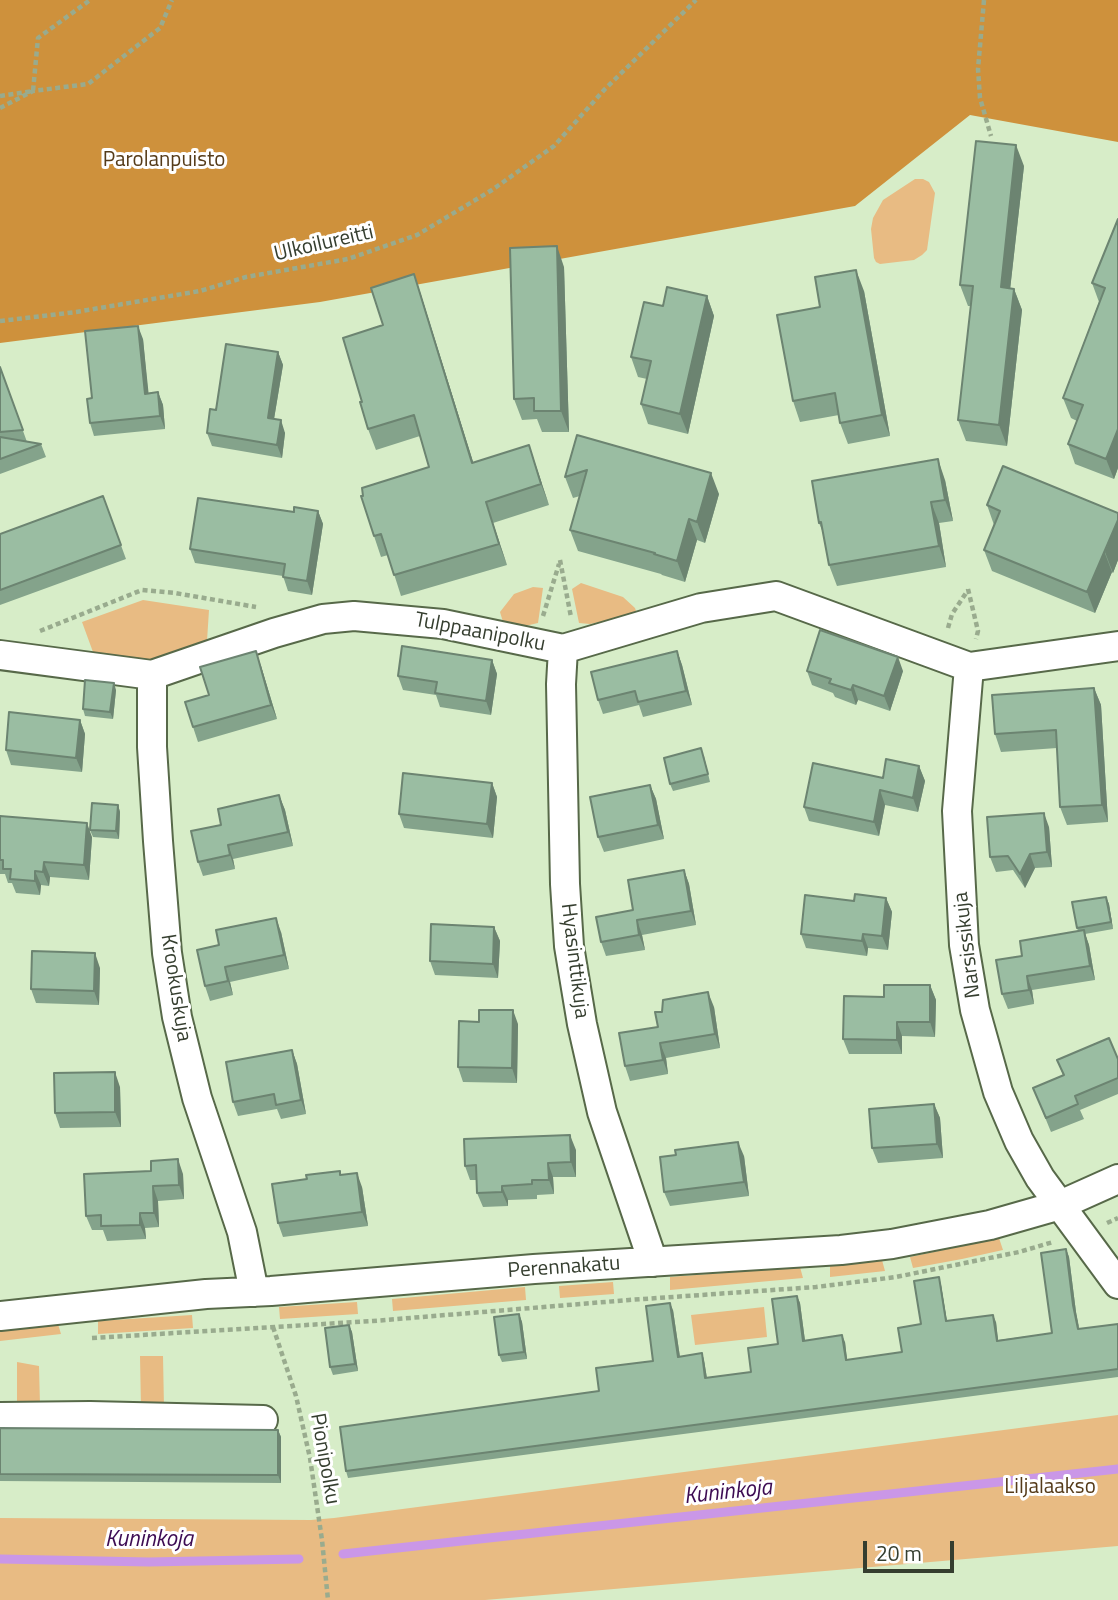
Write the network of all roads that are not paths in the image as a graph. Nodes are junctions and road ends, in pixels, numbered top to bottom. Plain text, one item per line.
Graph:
1 (559, 646) junction
2 (1118, 646) edge
3 (0, 655) edge
4 (958, 663) junction
5 (152, 675) junction
6 (1118, 1179) edge
7 (1060, 1205) junction
8 (653, 1262) junction
9 (1118, 1284) edge
10 (254, 1292) junction
11 (0, 1316) edge
12 (0, 1417) edge
13 (263, 1420) dead end

1 - 4 street, Tulppaanipolku
1 - 5 street, Tulppaanipolku
1 - 8 street, Hyasinttikuja
2 - 4 street, Tulppaanipolku
3 - 5 street, Tulppaanipolku
4 - 7 street, Narsissikuja
5 - 10 street, Krookuskuja
6 - 7 street, Perennakatu
7 - 8 street, Perennakatu
7 - 9 street, Narsissikuja
8 - 10 street, Perennakatu
10 - 11 street, Perennakatu
12 - 13 street

